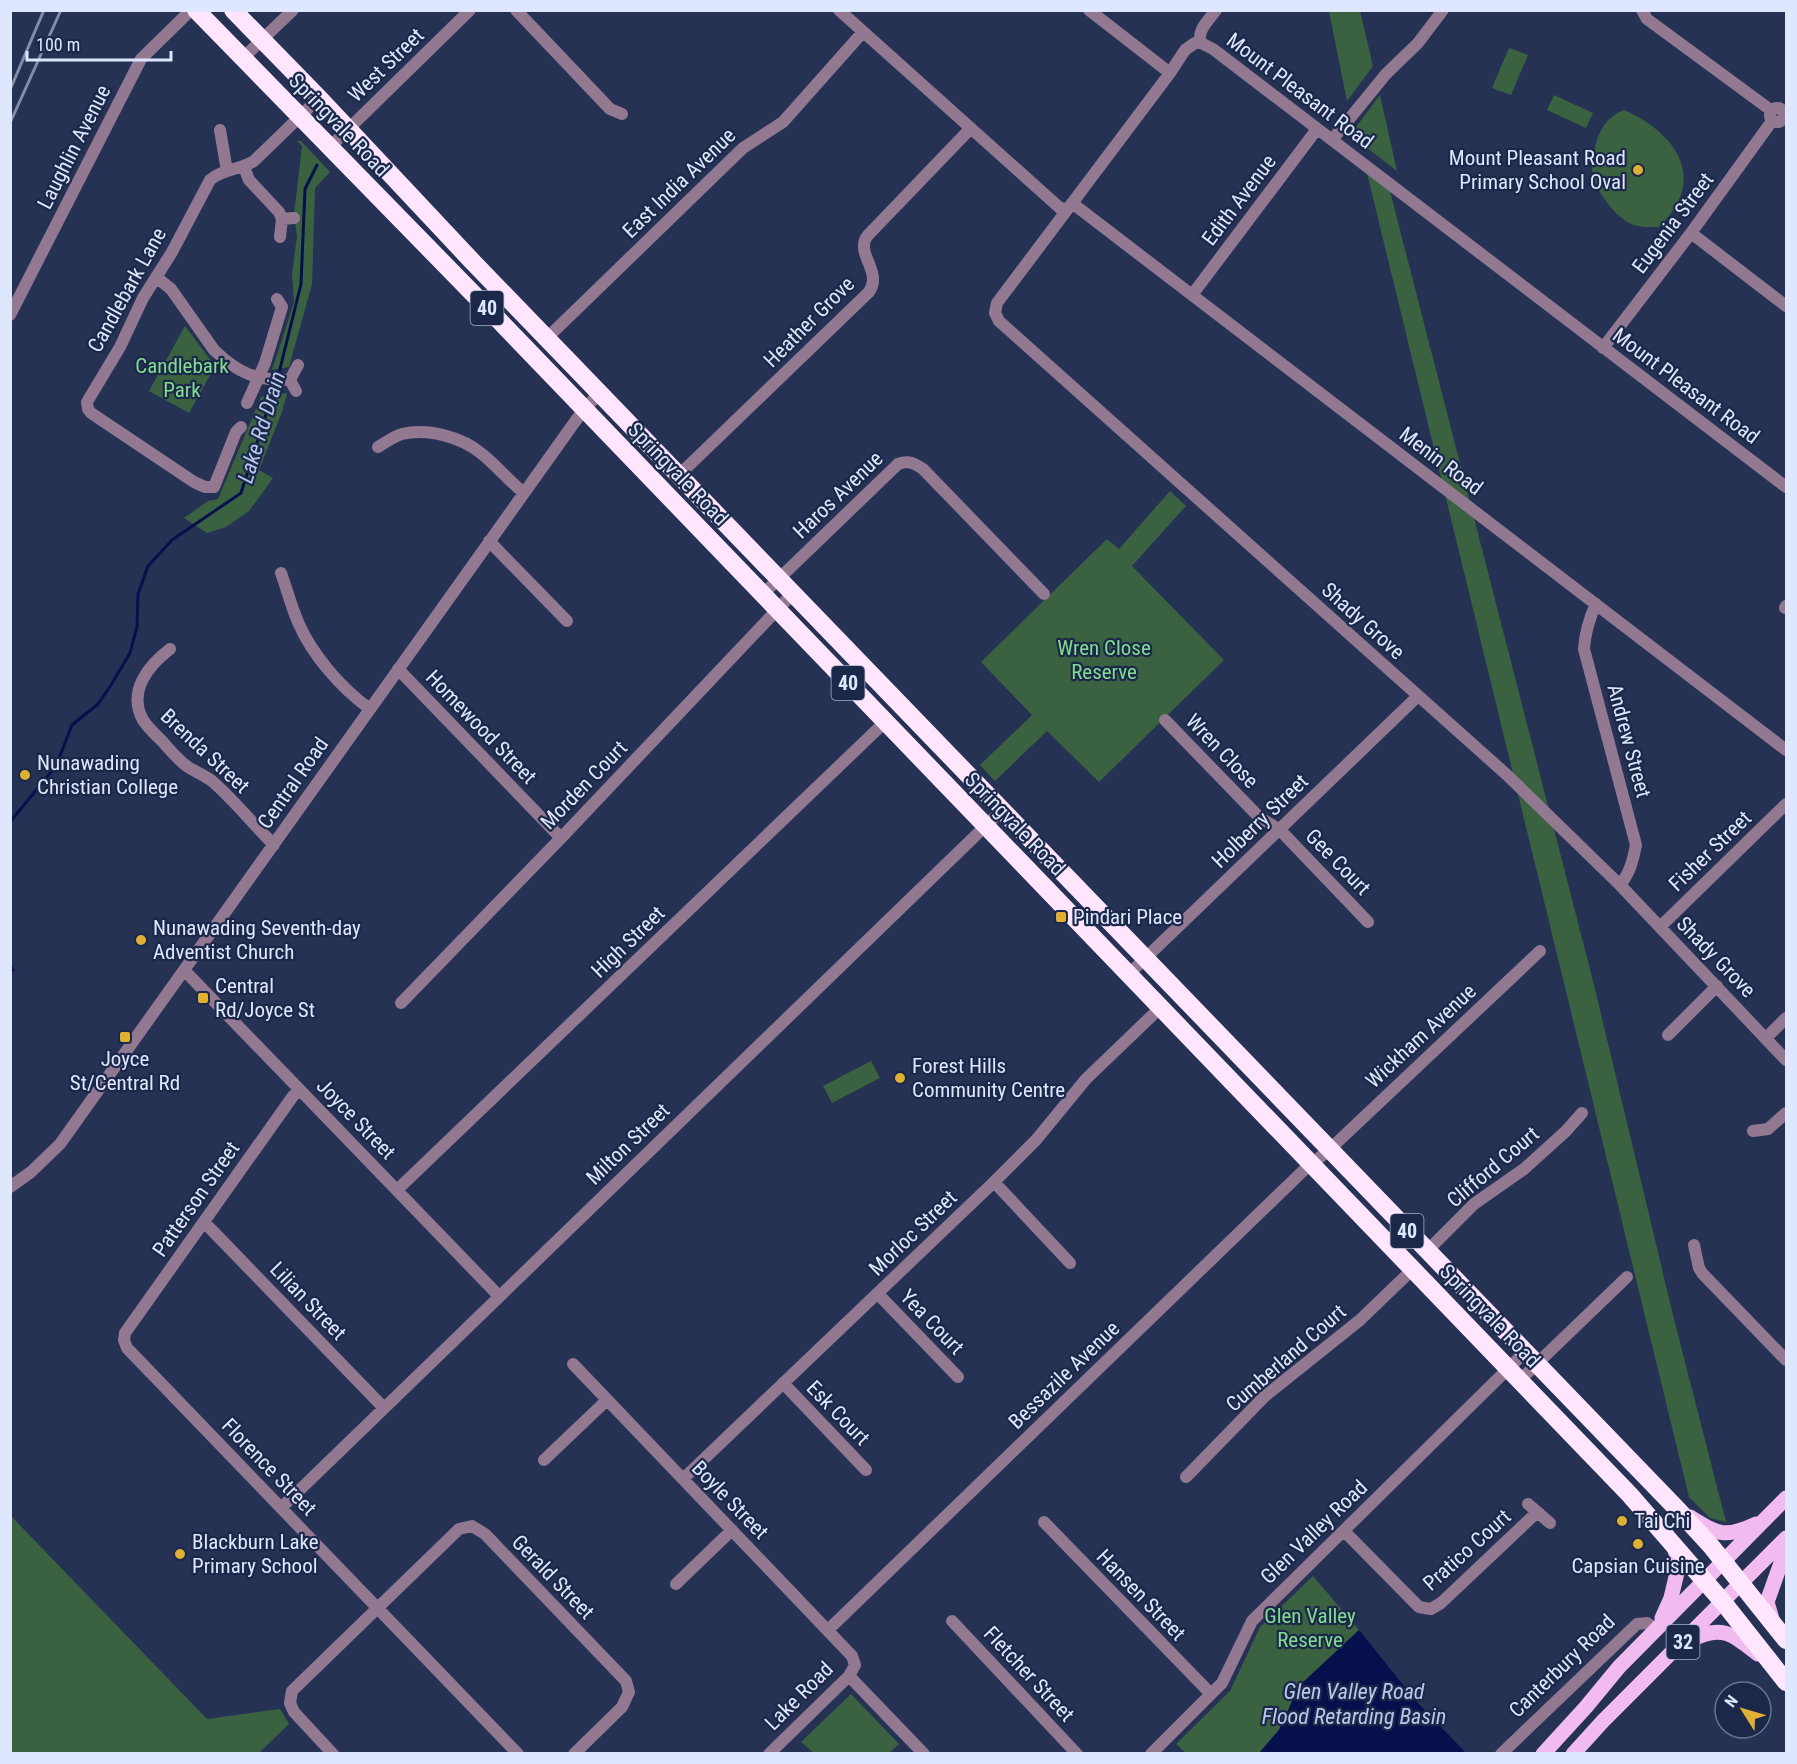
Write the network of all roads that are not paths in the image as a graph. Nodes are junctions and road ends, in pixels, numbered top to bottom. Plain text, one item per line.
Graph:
1 (191, 10) edge
2 (196, 10) edge
3 (233, 10) edge
4 (293, 10) edge
5 (470, 10) edge
6 (516, 10) edge
7 (839, 10) edge
8 (1089, 10) edge
9 (1216, 10) edge
10 (1443, 10) edge
11 (1642, 10) edge
12 (863, 32) junction
13 (262, 40) junction
14 (1201, 43) junction
15 (243, 58) junction
16 (1170, 73) junction
17 (319, 98) junction
18 (622, 114) dead end
19 (1780, 114) edge
20 (300, 117) junction
21 (971, 128) junction
22 (220, 129) dead end
23 (348, 129) junction
24 (1317, 129) junction
25 (1332, 140) junction
26 (329, 148) junction
27 (244, 167) junction
28 (227, 171) junction
29 (1070, 206) junction
30 (1691, 233) junction
31 (280, 237) dead end
32 (156, 277) junction
33 (1192, 295) junction
34 (283, 303) dead end
35 (1786, 306) edge
36 (10, 315) edge
37 (547, 338) junction
38 (1603, 348) junction
39 (298, 365) dead end
40 (258, 378) junction
41 (600, 393) junction
42 (245, 404) dead end
43 (584, 409) junction
44 (241, 427) dead end
45 (378, 447) dead end
46 (679, 475) junction
47 (1786, 488) edge
48 (524, 493) junction
49 (489, 542) junction
50 (281, 573) dead end
51 (779, 579) junction
52 (793, 593) junction
53 (763, 594) junction
54 (1044, 594) dead end
55 (1596, 604) junction
56 (777, 609) junction
57 (567, 621) dead end
58 (170, 649) dead end
59 (398, 669) junction
60 (1418, 696) junction
61 (370, 709) junction
62 (1165, 720) dead end
63 (886, 722) junction
64 (1786, 750) edge
65 (1786, 804) edge
66 (1002, 810) junction
67 (986, 826) junction
68 (1280, 830) junction
69 (561, 838) junction
70 (274, 844) junction
71 (1620, 885) junction
72 (1368, 922) dead end
73 (1660, 927) junction
74 (1540, 951) dead end
75 (1145, 958) junction
76 (184, 970) junction
77 (1129, 974) junction
78 (1717, 986) junction
79 (401, 1003) dead end
80 (1161, 1006) junction
81 (1786, 1018) edge
82 (1668, 1035) dead end
83 (1766, 1038) junction
84 (1786, 1060) edge
85 (300, 1090) junction
86 (1582, 1113) dead end
87 (1786, 1113) edge
88 (1753, 1131) dead end
89 (1329, 1150) junction
90 (1311, 1163) junction
91 (994, 1182) junction
92 (10, 1187) edge
93 (397, 1190) junction
94 (204, 1222) junction
95 (1694, 1245) dead end
96 (1427, 1251) junction
97 (1070, 1263) dead end
98 (1413, 1269) junction
99 (1627, 1277) dead end
100 (878, 1294) junction
101 (499, 1296) junction
102 (125, 1333) joint
103 (1530, 1358) junction
104 (1786, 1360) edge
105 (573, 1364) dead end
106 (1514, 1374) junction
107 (958, 1377) dead end
108 (783, 1383) junction
109 (608, 1400) junction
110 (384, 1408) junction
111 (544, 1460) dead end
112 (866, 1470) dead end
113 (1186, 1477) dead end
114 (683, 1479) junction
115 (1786, 1498) edge
116 (1528, 1504) dead end
117 (281, 1508) junction
118 (1679, 1511) junction
119 (1539, 1513) junction
120 (1766, 1518) junction
121 (1044, 1522) dead end
122 (1550, 1523) dead end
123 (732, 1530) junction
124 (1344, 1531) junction
125 (1786, 1538) edge
126 (1673, 1543) junction
127 (1786, 1552) edge
128 (1723, 1561) junction
129 (1704, 1581) junction
130 (1742, 1583) junction
131 (676, 1584) dead end
132 (1723, 1602) junction
133 (378, 1607) junction
134 (952, 1621) dead end
135 (1774, 1623) junction
136 (1656, 1629) junction
137 (828, 1630) junction
138 (1786, 1640) edge
139 (1678, 1647) junction
140 (1774, 1667) junction
141 (852, 1671) junction
142 (1786, 1682) edge
143 (1211, 1694) junction
144 (333, 1754) edge
145 (518, 1754) edge
146 (574, 1754) edge
147 (769, 1754) edge
148 (924, 1754) edge
149 (1077, 1754) edge
150 (1151, 1754) edge
151 (1501, 1754) edge
152 (1544, 1754) edge
153 (1573, 1754) edge

1 - 36 street, Laughlin Avenue
2 - 15 highway, Springvale Road / 40
3 - 13 highway, Springvale Road / 40
4 - 13 street
5 - 23 street, West Street
6 - 18 street
7 - 12 street
8 - 16 street
9 - 14 street
10 - 25 street
11 - 19 street
12 - 21 street
12 - 37 street, East India Avenue
13 - 15 street
13 - 17 highway, Springvale Road / 40
14 - 16 street, Mount Pleasant Road
14 - 24 street, Mount Pleasant Road
15 - 20 highway, Springvale Road / 40
16 - 29 street, Mount Pleasant Road
17 - 20 street, Candlebark Lane
17 - 23 highway, Springvale Road / 40
19 - 30 street, Eugenia Street
20 - 26 highway, Springvale Road / 40
20 - 27 street, Candlebark Lane
21 - 29 street
21 - 46 street, Heather Grove
22 - 28 street
23 - 26 street, West Street
23 - 37 highway, Springvale Road / 40
24 - 25 street, Mount Pleasant Road
24 - 33 street, Edith Avenue
25 - 38 street, Mount Pleasant Road
26 - 43 highway, Springvale Road / 40
27 - 28 street, Candlebark Lane
27 - 31 street
28 - 32 street, Candlebark Lane
29 - 33 street, Menin Road
29 - 60 street, Shady Grove
30 - 35 street
30 - 38 street, Eugenia Street
32 - 40 street
32 - 44 street, Candlebark Lane
33 - 55 street, Menin Road
34 - 40 street
37 - 41 highway, Springvale Road / 40
38 - 47 street, Mount Pleasant Road
39 - 40 street
40 - 42 street
41 - 43 street, Central Road
41 - 46 highway, Springvale Road / 40
43 - 48 street, Central Road
43 - 53 highway, Springvale Road / 40
45 - 48 street
46 - 51 highway, Springvale Road / 40
48 - 49 street, Central Road
49 - 57 street
49 - 59 street, Central Road
50 - 61 street
51 - 52 highway, Springvale Road / 40
51 - 53 street, Haros Avenue
51 - 54 street, Haros Avenue
52 - 56 street, Morden Court
52 - 66 highway, Springvale Road / 40
53 - 56 highway, Springvale Road / 40
55 - 64 street, Menin Road
55 - 71 street, Andrew Street
56 - 63 highway, Springvale Road / 40
56 - 69 street, Morden Court
58 - 70 street, Brenda Street
59 - 61 street, Central Road
59 - 69 street, Homewood Street
60 - 68 street, Holberry Street
60 - 71 street, Shady Grove
61 - 70 street, Central Road
62 - 68 street, Wren Close
63 - 67 highway, Springvale Road / 40
63 - 93 street, High Street
65 - 73 street, Fisher Street
66 - 67 street, Milton Street
66 - 75 highway, Springvale Road / 40
67 - 77 highway, Springvale Road / 40
67 - 101 street, Milton Street
68 - 72 street, Gee Court
68 - 75 street, Holberry Street
69 - 79 street, Morden Court
70 - 76 street, Central Road
71 - 73 street, Shady Grove
73 - 78 street, Shady Grove
74 - 89 street, Wickham Avenue
75 - 77 street, Holberry Street
75 - 89 highway, Springvale Road / 40
76 - 85 street, Joyce Street
76 - 92 street, Central Road
77 - 80 highway, Springvale Road / 40
78 - 82 street
78 - 83 street, Shady Grove
80 - 90 highway, Springvale Road / 40
80 - 91 street, Morloc Street
81 - 83 street
83 - 84 street, Shady Grove
85 - 93 street, Joyce Street
85 - 94 street, Patterson Street
86 - 96 street, Clifford Court
87 - 88 street
89 - 90 street, Bessazile Avenue
89 - 96 highway, Springvale Road / 40
90 - 98 highway, Springvale Road / 40
90 - 137 street, Bessazile Avenue
91 - 97 street
91 - 100 street, Morloc Street
93 - 101 street, Joyce Street
94 - 102 street, Patterson Street
94 - 110 street, Lilian Street
95 - 104 street
96 - 103 highway, Springvale Road / 40
98 - 106 highway, Springvale Road / 40
98 - 113 street, Cumberland Court
99 - 103 street, Glen Valley Road
100 - 107 street, Yea Court
100 - 108 street, Morloc Street
101 - 110 street, Milton Street
102 - 117 street, Florence Street
103 - 106 street, Glen Valley Road
103 - 118 highway, Springvale Road / 40
105 - 109 street, Boyle Street
106 - 124 street, Glen Valley Road
106 - 126 highway, Springvale Road / 40
108 - 112 street, Esk Court
108 - 114 street, Morloc Street
109 - 111 street
109 - 114 street, Boyle Street
110 - 117 street, Milton Street
114 - 123 street, Boyle Street
115 - 120 main road, Canterbury Road / 32
116 - 119 street, Pratico Court
117 - 133 street, Florence Street
118 - 120 main road
118 - 128 highway, Springvale Road / 40
119 - 122 street, Pratico Court
119 - 124 street, Pratico Court
120 - 128 main road, Canterbury Road / 32
121 - 143 street, Hansen Street
123 - 131 street
123 - 137 street, Boyle Street
124 - 143 street, Glen Valley Road
125 - 130 main road, 32
126 - 129 highway, Springvale Road / 40
126 - 136 main road
127 - 135 main road
128 - 129 main road, Canterbury Road / 32
128 - 130 highway, Springvale Road / 40
129 - 132 highway, Springvale Road / 40
129 - 136 main road, Canterbury Road / 32
130 - 132 main road, 32
130 - 135 highway, Springvale Road / 40
132 - 139 main road, 32
132 - 140 highway, Springvale Road / 40
133 - 144 street, Gerald Street
133 - 145 street, Florence Street
133 - 146 street, Gerald Street
134 - 149 street, Fletcher Street
135 - 138 highway, Springvale Road / 40
136 - 151 street, Canterbury Road
136 - 152 main road, Canterbury Road / 32
137 - 141 street, Boyle Street
139 - 140 main road
139 - 153 main road, 32
140 - 142 highway, Springvale Road / 40
141 - 147 street, Lake Road
141 - 148 street, Boyle Street
143 - 150 street, Glen Valley Road

